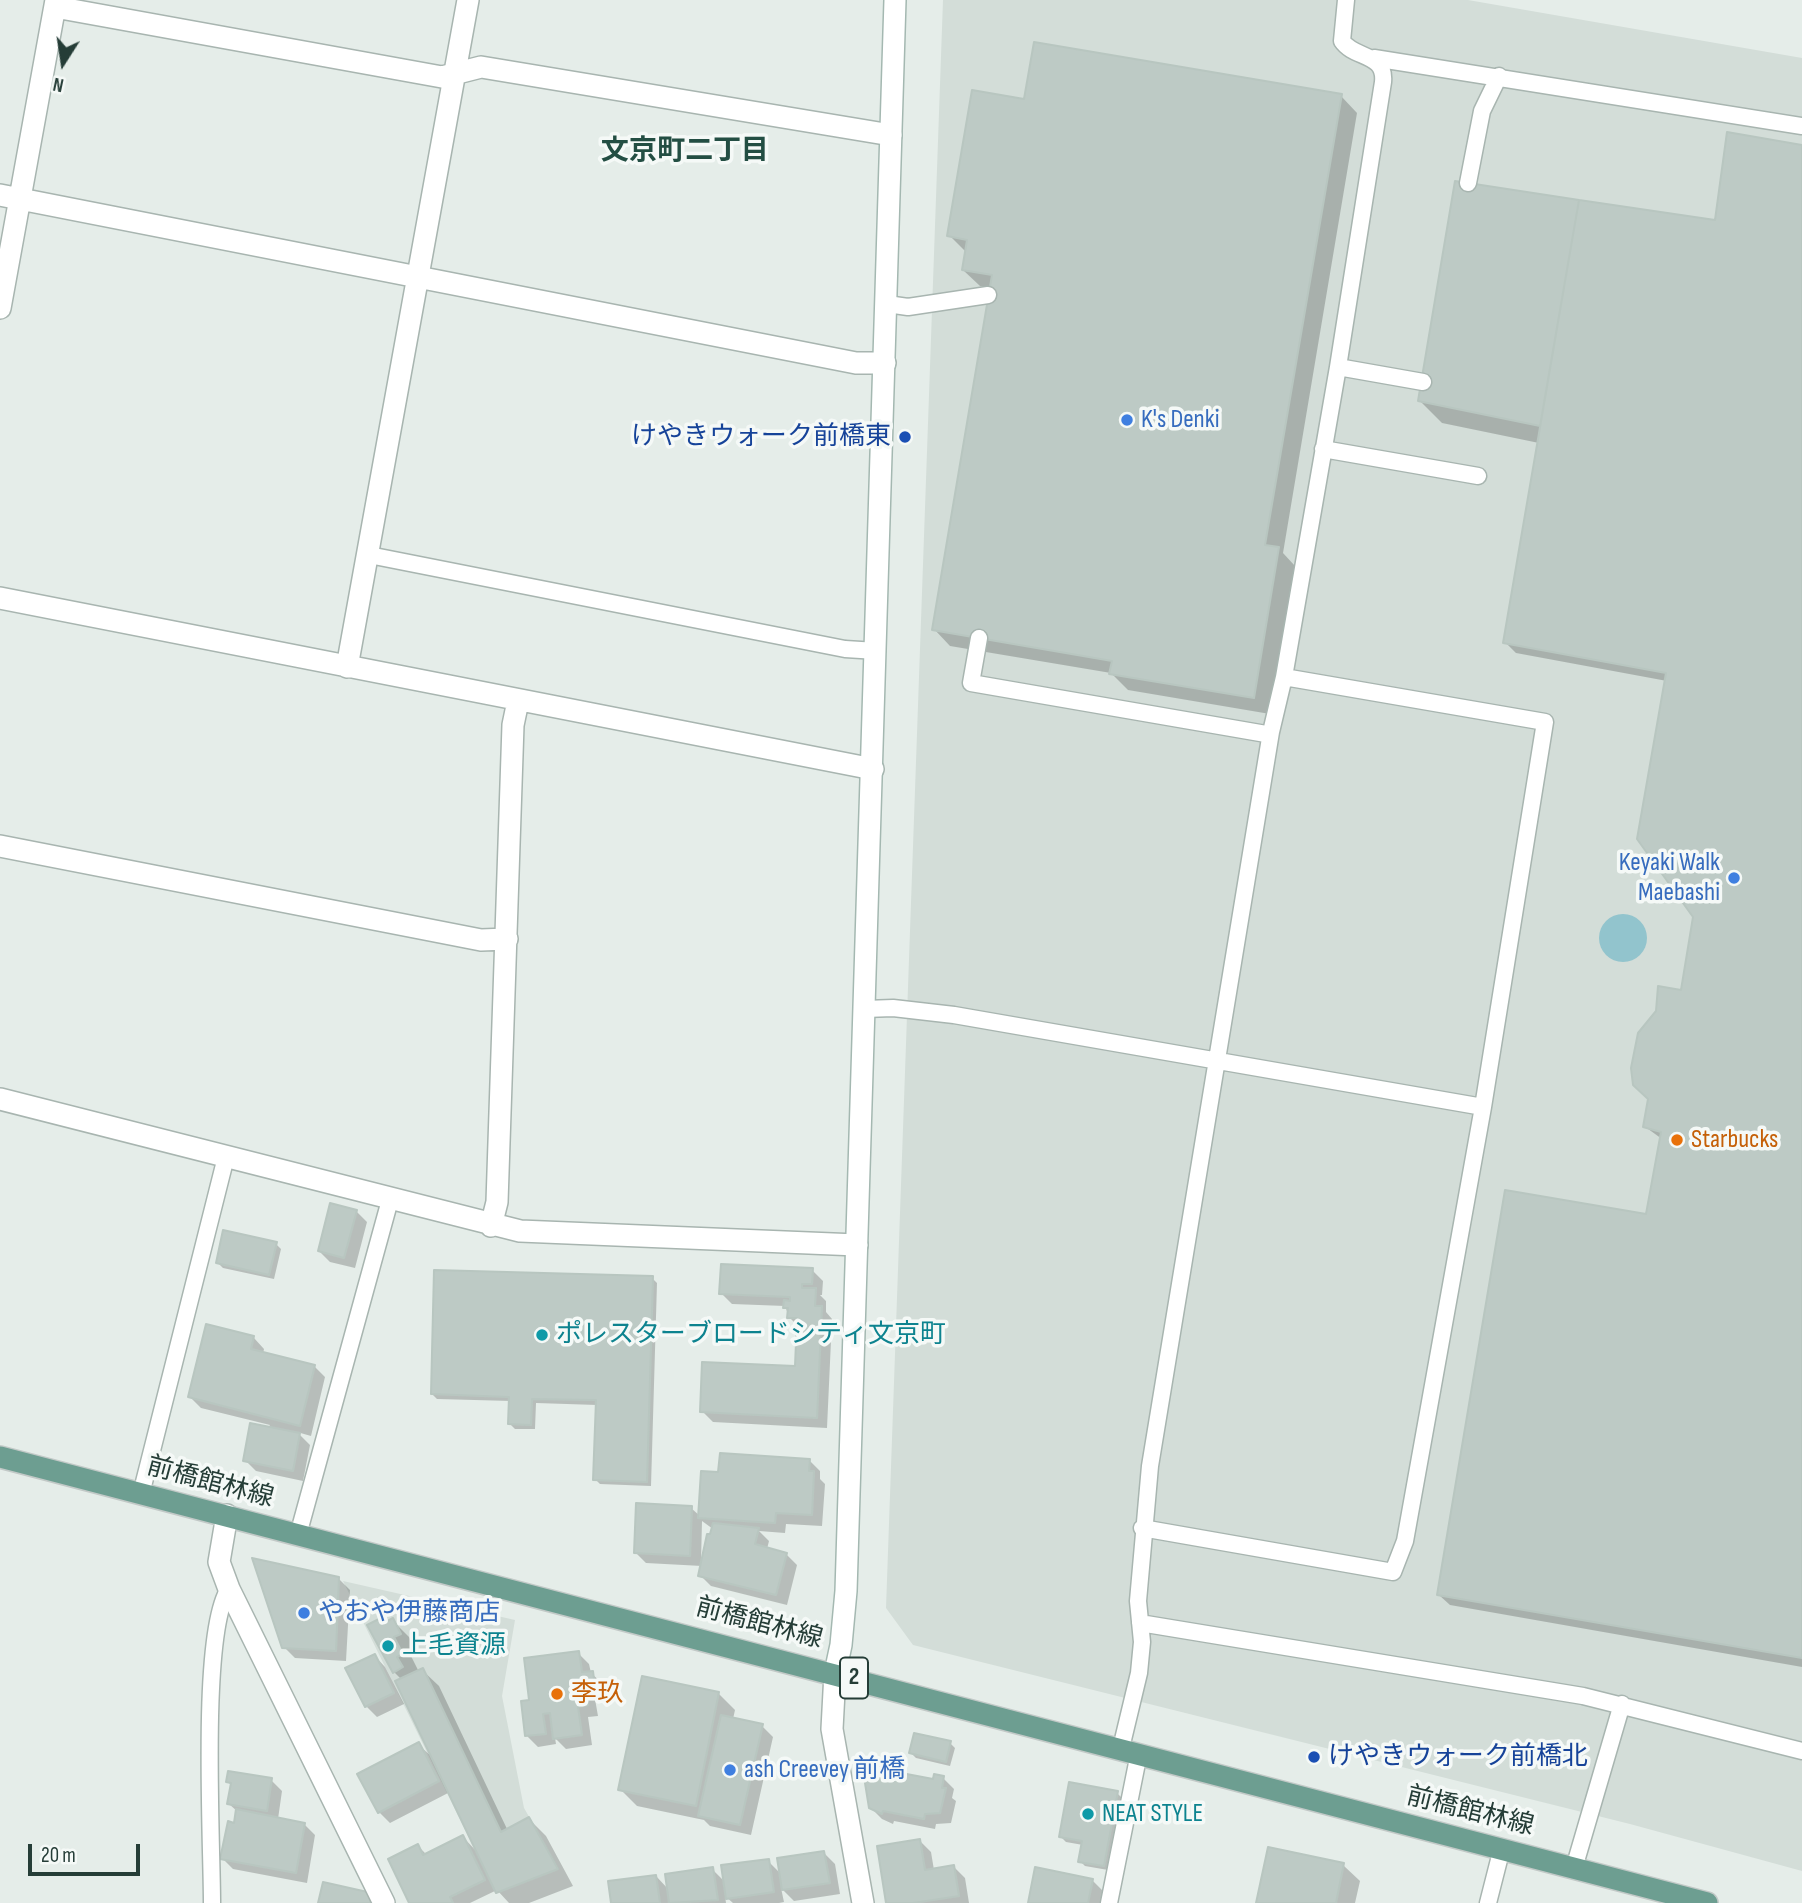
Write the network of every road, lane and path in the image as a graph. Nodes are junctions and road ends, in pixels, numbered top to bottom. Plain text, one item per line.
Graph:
1 (468, 0) edge
2 (895, 0) edge
3 (1346, 0) edge
4 (55, 4) edge
5 (1374, 58) junction
6 (454, 74) junction
7 (1499, 76) junction
8 (1802, 126) edge
9 (891, 135) junction
10 (1468, 183) dead end
11 (9, 197) edge
12 (418, 278) junction
13 (988, 295) dead end
14 (887, 304) junction
15 (0, 308) edge
16 (886, 363) junction
17 (1338, 367) junction
18 (1423, 382) dead end
19 (1323, 449) junction
20 (1478, 476) dead end
21 (369, 555) junction
22 (0, 598) edge
23 (979, 638) dead end
24 (877, 650) junction
25 (347, 667) junction
26 (1284, 677) junction
27 (518, 701) junction
28 (1271, 732) junction
29 (873, 769) junction
30 (0, 846) edge
31 (507, 939) junction
32 (865, 1009) junction
33 (1218, 1061) junction
34 (0, 1099) edge
35 (1483, 1107) junction
36 (226, 1157) junction
37 (390, 1200) junction
38 (491, 1226) junction
39 (857, 1245) junction
40 (0, 1457) edge
41 (141, 1494) junction
42 (227, 1515) junction
43 (1142, 1528) junction
44 (298, 1535) junction
45 (229, 1589) junction
46 (1140, 1623) junction
47 (835, 1673) junction
48 (1622, 1704) junction
49 (1130, 1751) junction
50 (1802, 1751) edge
51 (1502, 1848) junction
52 (1574, 1868) junction
53 (212, 1903) edge
54 (384, 1903) edge
55 (863, 1903) edge
56 (1109, 1903) edge
57 (1488, 1903) edge
58 (1707, 1903) edge

1 - 6 street
2 - 9 street
3 - 5 lane
4 - 6 street
4 - 11 street
5 - 7 lane
5 - 17 lane
6 - 9 street
6 - 12 street
7 - 8 lane
7 - 10 lane
9 - 14 street
11 - 12 street
11 - 15 street
12 - 16 street
12 - 21 street
13 - 14 lane
14 - 16 street
16 - 24 street
17 - 18 lane
17 - 19 lane
19 - 20 lane
19 - 26 lane
21 - 24 lane
21 - 25 street
22 - 25 street
23 - 28 lane
24 - 29 street
25 - 27 street
26 - 28 lane
26 - 35 lane
27 - 29 street
27 - 31 street
28 - 33 lane
29 - 32 street
30 - 31 street
31 - 38 street
32 - 33 lane
32 - 39 street
33 - 35 lane
33 - 43 lane
34 - 36 street
35 - 43 lane
36 - 37 street
36 - 41 lane
37 - 38 street
37 - 44 lane
38 - 39 street
39 - 47 street
40 - 41 main road, 前橋館林線 / 2
41 - 42 main road, 前橋館林線 / 2
42 - 44 main road, 前橋館林線 / 2
42 - 45 street
43 - 46 lane
44 - 47 main road, 前橋館林線 / 2
45 - 53 lane
45 - 54 street
46 - 48 lane
46 - 49 lane
47 - 49 main road, 前橋館林線 / 2
47 - 55 street
48 - 50 lane
48 - 52 lane
49 - 51 main road, 前橋館林線 / 2
49 - 56 lane
51 - 52 main road, 前橋館林線 / 2
51 - 57 lane
52 - 58 main road, 前橋館林線 / 2

